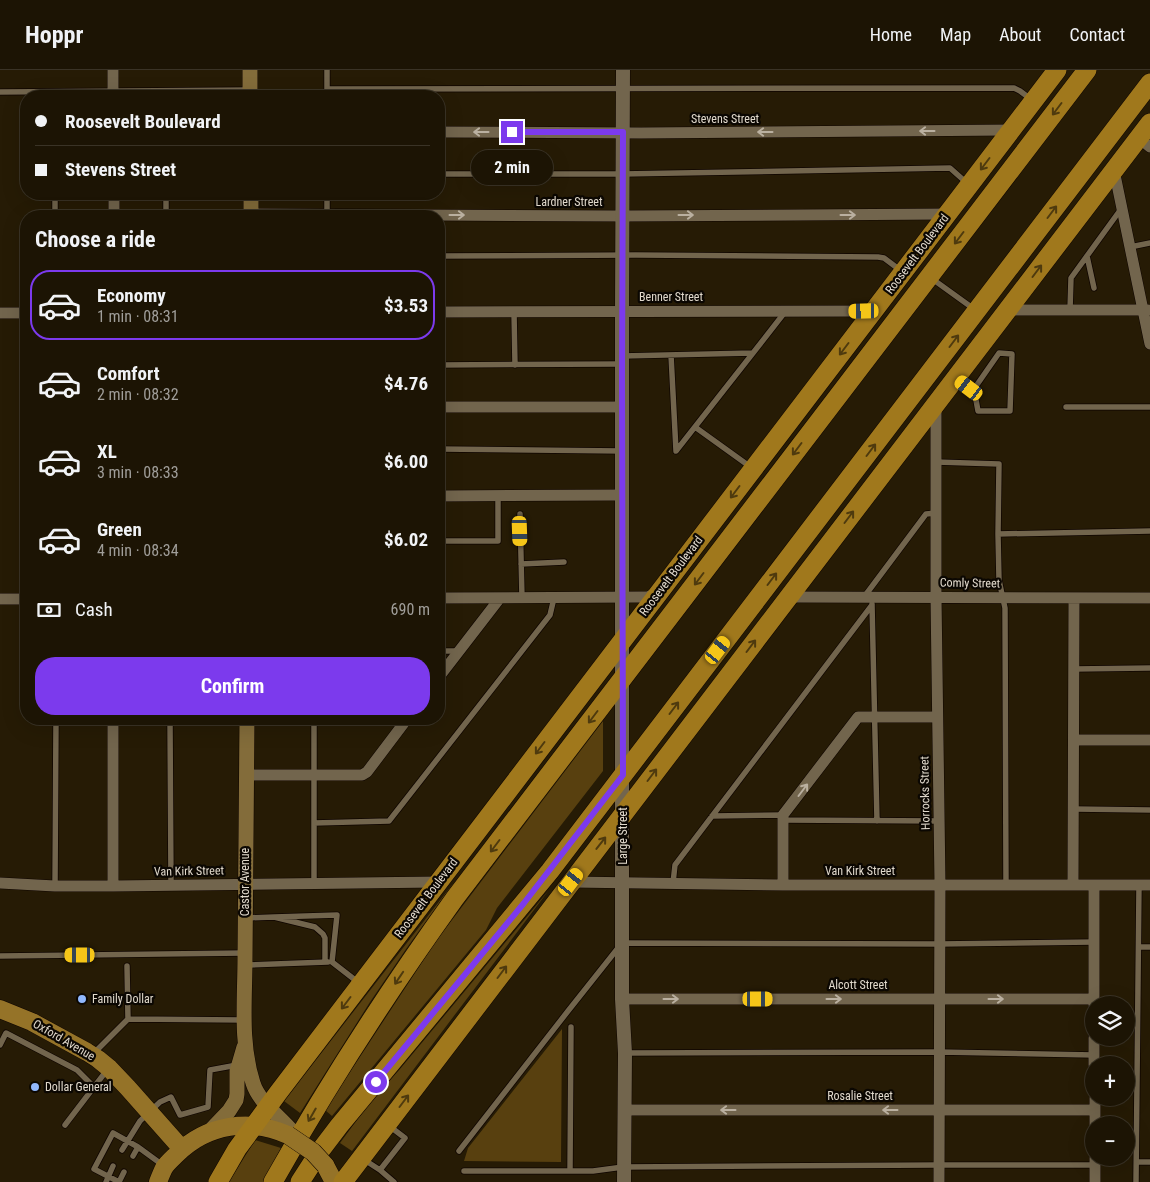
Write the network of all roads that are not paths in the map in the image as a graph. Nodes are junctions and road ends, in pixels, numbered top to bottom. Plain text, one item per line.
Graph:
1 (113, 70) edge
2 (250, 70) edge
3 (328, 70) edge
4 (623, 70) edge
5 (1057, 70) edge
6 (1087, 70) edge
7 (1150, 83) edge
8 (623, 89) junction
9 (113, 90) edge
10 (250, 90) edge
11 (327, 90) edge
12 (445, 91) edge
13 (0, 92) edge
14 (20, 93) edge
15 (1034, 101) junction
16 (1011, 130) junction
17 (445, 132) edge
18 (623, 132) junction
19 (1146, 136) edge
20 (1114, 170) junction
21 (445, 174) edge
22 (622, 174) junction
23 (969, 185) junction
24 (1122, 208) junction
25 (947, 214) junction
26 (445, 215) edge
27 (623, 216) junction
28 (1150, 243) edge
29 (1130, 247) junction
30 (623, 255) junction
31 (445, 256) edge
32 (1087, 256) junction
33 (903, 272) junction
34 (929, 277) junction
35 (1094, 288) dead end
36 (1007, 310) junction
37 (1070, 310) junction
38 (1146, 310) edge
39 (622, 311) junction
40 (786, 311) junction
41 (874, 311) junction
42 (977, 311) junction
43 (445, 312) edge
44 (514, 312) junction
45 (0, 313) edge
46 (20, 313) edge
47 (1150, 344) edge
48 (753, 353) junction
49 (671, 355) junction
50 (622, 360) junction
51 (445, 365) edge
52 (515, 365) junction
53 (955, 378) junction
54 (848, 383) junction
55 (974, 389) junction
56 (936, 403) junction
57 (445, 407) edge
58 (622, 407) junction
59 (1066, 407) dead end
60 (1150, 407) edge
61 (892, 421) junction
62 (695, 426) junction
63 (445, 449) edge
64 (622, 450) junction
65 (936, 462) junction
66 (757, 464) junction
67 (622, 495) junction
68 (445, 496) edge
69 (498, 496) junction
70 (936, 513) junction
71 (520, 514) dead end
72 (1150, 531) edge
73 (998, 534) junction
74 (445, 541) edge
75 (564, 562) dead end
76 (521, 564) junction
77 (660, 590) junction
78 (936, 596) junction
79 (789, 597) junction
80 (445, 598) edge
81 (500, 598) junction
82 (522, 598) junction
83 (554, 598) junction
84 (623, 598) junction
85 (1003, 598) junction
86 (1074, 598) junction
87 (1150, 598) edge
88 (0, 599) edge
89 (20, 599) edge
90 (870, 600) junction
91 (623, 640) junction
92 (445, 651) edge
93 (459, 651) junction
94 (1074, 668) junction
95 (1150, 668) edge
96 (445, 669) edge
97 (623, 678) junction
98 (875, 717) junction
99 (937, 717) junction
100 (56, 725) edge
101 (113, 725) edge
102 (170, 725) edge
103 (248, 725) edge
104 (314, 725) edge
105 (402, 725) edge
106 (1074, 740) junction
107 (1150, 740) edge
108 (247, 775) junction
109 (313, 775) junction
110 (623, 775) junction
111 (1074, 809) junction
112 (1150, 810) edge
113 (623, 814) junction
114 (712, 816) junction
115 (783, 818) junction
116 (877, 821) junction
117 (939, 821) junction
118 (314, 823) junction
119 (438, 882) junction
120 (571, 882) junction
121 (0, 883) edge
122 (314, 883) junction
123 (623, 883) junction
124 (673, 883) junction
125 (245, 884) junction
126 (940, 884) junction
127 (1006, 884) junction
128 (1073, 884) junction
129 (171, 885) junction
130 (783, 885) junction
131 (1094, 885) junction
132 (1145, 885) edge
133 (55, 886) junction
134 (113, 886) junction
135 (274, 917) junction
136 (245, 918) junction
137 (1094, 942) junction
138 (622, 943) junction
139 (939, 944) junction
140 (1138, 947) junction
141 (1150, 947) edge
142 (0, 956) edge
143 (245, 959) junction
144 (329, 962) junction
145 (127, 966) dead end
146 (360, 984) junction
147 (1094, 996) edge
148 (622, 999) junction
149 (938, 999) junction
150 (1085, 1002) edge
151 (0, 1009) edge
152 (128, 1019) junction
153 (245, 1020) junction
154 (571, 1027) dead end
155 (0, 1045) edge
156 (245, 1045) junction
157 (939, 1052) junction
158 (625, 1053) junction
159 (92, 1055) junction
160 (1085, 1060) edge
161 (239, 1065) junction
162 (108, 1068) junction
163 (94, 1088) junction
164 (268, 1106) junction
165 (1095, 1106) edge
166 (625, 1110) junction
167 (939, 1110) junction
168 (1095, 1110) junction
169 (149, 1112) junction
170 (1095, 1116) edge
171 (387, 1124) junction
172 (64, 1125) dead end
173 (253, 1126) junction
174 (289, 1132) junction
175 (208, 1133) junction
176 (128, 1141) junction
177 (138, 1148) junction
178 (182, 1149) junction
179 (122, 1150) dead end
180 (460, 1151) dead end
181 (133, 1156) dead end
182 (361, 1158) junction
183 (1085, 1161) edge
184 (1137, 1162) junction
185 (1150, 1162) edge
186 (939, 1165) junction
187 (112, 1166) dead end
188 (1095, 1166) edge
189 (623, 1167) junction
190 (380, 1170) junction
191 (464, 1171) dead end
192 (570, 1171) junction
193 (124, 1172) dead end
194 (161, 1174) edge
195 (107, 1179) edge
196 (119, 1182) edge
197 (218, 1182) edge
198 (273, 1182) edge
199 (300, 1182) edge
200 (334, 1182) edge
201 (343, 1182) edge
202 (394, 1182) edge
203 (624, 1182) edge
204 (939, 1182) edge
205 (1095, 1182) edge
206 (1136, 1182) edge

1 - 9 street
2 - 10 main road
3 - 11 lane
4 - 8 street, Large Street
5 - 15 highway, Roosevelt Boulevard
6 -> 34 highway, Roosevelt Boulevard
42 -> 7 highway
8 - 12 lane
8 - 15 lane
8 - 18 street, Large Street
13 - 14 lane
15 - 16 highway, Roosevelt Boulevard
16 -> 18 street, Stevens Street
16 -> 23 highway, Roosevelt Boulevard
18 -> 17 street, Stevens Street
18 - 22 street, Large Street
19 - 20 highway
20 - 24 street
36 -> 20 highway
21 - 22 lane
22 - 23 lane
22 - 27 street, Large Street
23 - 25 highway, Roosevelt Boulevard
24 - 29 street
24 - 32 lane
27 -> 25 street, Lardner Street
25 - 33 highway, Roosevelt Boulevard
26 -> 27 street, Lardner Street
27 - 30 street, Large Street
28 - 29 lane
29 - 38 street
30 - 31 lane
30 - 33 lane
30 - 39 street, Large Street
32 - 35 lane
32 - 37 lane
33 - 41 highway, Roosevelt Boulevard
34 - 42 lane
34 - 54 highway, Roosevelt Boulevard
36 - 37 street
36 - 53 highway
36 - 61 highway
37 - 38 street
38 - 47 street
39 - 40 street, Benner Street
39 - 44 street, Benner Street
39 - 50 street, Large Street
40 - 41 street, Benner Street
40 - 48 lane
41 -> 66 highway, Roosevelt Boulevard
61 -> 42 highway
43 - 44 street, Benner Street
44 - 52 lane
45 - 46 street
48 - 49 lane
48 - 62 lane
49 - 50 lane
49 - 62 lane
50 - 52 lane
50 - 58 street, Large Street
51 - 52 lane
53 - 55 lane
53 - 56 highway
54 - 66 highway
54 -> 97 highway, Roosevelt Boulevard
55 - 55 lane
56 - 65 street, Horrocks Street
79 -> 56 highway
57 - 58 street
58 - 64 street, Large Street
59 - 60 lane
110 -> 61 highway
62 - 66 lane
63 - 64 lane
64 - 67 street, Large Street
65 - 70 street, Horrocks Street
65 - 73 lane
66 -> 77 highway, Roosevelt Boulevard
67 - 69 street
67 - 84 street, Large Street
68 - 69 street
69 - 74 lane
70 - 78 street, Horrocks Street
70 - 90 lane
71 - 76 lane
72 - 73 lane
73 - 85 lane
75 - 76 lane
76 - 82 lane
77 - 84 street
77 - 91 highway, Roosevelt Boulevard
78 - 85 street, Comly Street
78 - 90 street, Comly Street
78 - 99 street, Horrocks Street
79 - 90 street, Comly Street
113 -> 79 highway
80 - 81 street
81 - 82 street
81 - 93 street
82 - 83 street
83 - 84 street
83 - 118 lane
84 - 91 street, Large Street
85 - 86 street, Comly Street
85 - 127 lane
86 - 87 street, Comly Street
86 - 94 street
88 - 89 street
90 - 98 lane
90 - 114 lane
91 - 97 street, Large Street
91 -> 119 highway, Roosevelt Boulevard
92 - 93 lane
93 - 96 street
94 - 95 lane
94 - 106 street
97 - 110 street, Large Street
97 -> 198 highway, Roosevelt Boulevard
98 - 99 street
115 -> 98 street
98 - 116 lane
99 - 117 street, Horrocks Street
100 - 133 lane
101 - 134 street
102 - 129 lane
103 - 108 main road, Castor Avenue
104 - 109 lane
105 - 109 street
106 - 107 street
106 - 111 street
108 - 109 street
108 - 125 main road, Castor Avenue
109 - 118 lane
110 - 113 street, Large Street
110 - 199 highway
111 - 112 lane
111 - 128 street
120 -> 113 highway
113 - 123 street, Large Street
114 - 115 lane
114 - 124 lane
115 - 116 lane
115 - 130 street
116 - 117 lane
117 - 126 street, Horrocks Street
118 - 122 lane
119 - 122 street, Van Kirk Street
119 - 146 highway, Roosevelt Boulevard
120 - 123 street, Van Kirk Street
171 -> 120 highway
121 - 133 street, Van Kirk Street
122 - 125 street, Van Kirk Street
123 - 124 street, Van Kirk Street
123 - 138 street, Large Street
124 - 130 street, Van Kirk Street
125 - 129 street, Van Kirk Street
125 - 136 main road, Castor Avenue
126 - 127 street, Van Kirk Street
126 - 130 street, Van Kirk Street
126 - 139 street, Horrocks Street
127 - 128 street, Van Kirk Street
128 - 131 street, Van Kirk Street
129 - 134 street, Van Kirk Street
131 - 132 street, Van Kirk Street
131 - 137 street
132 - 140 lane
133 - 134 street, Van Kirk Street
135 - 136 lane
135 - 144 lane
135 - 144 lane
136 - 143 main road, Castor Avenue
137 - 139 lane
137 - 147 street
138 - 139 lane
138 - 148 street, Large Street
138 - 180 lane
139 - 149 street, Horrocks Street
140 - 141 lane
140 - 184 lane
142 - 143 lane
143 - 144 lane
143 - 153 main road, Castor Avenue
144 - 146 lane
145 - 152 lane
146 -> 164 highway, Roosevelt Boulevard
148 -> 149 street, Alcott Street
148 - 158 street, Large Street
149 -> 150 street, Alcott Street
149 - 157 street, Horrocks Street
151 - 159 main road, Oxford Avenue
152 - 153 lane
152 - 159 lane
153 - 156 main road, Castor Avenue
154 - 192 lane
155 - 163 lane
156 - 161 main road, Castor Avenue
156 - 164 main road, Castor Avenue
157 - 158 lane
157 - 160 lane
157 - 167 street, Horrocks Street
158 - 166 street, Large Street
159 - 162 main road, Oxford Avenue
161 - 169 lane
161 - 175 main road, Castor Avenue
162 - 163 lane
162 - 169 main road, Oxford Avenue
163 - 172 lane
164 - 173 highway, Roosevelt Boulevard
164 - 174 main road, Castor Avenue
165 - 168 street
167 -> 166 street, Rosalie Street
166 - 189 street, Large Street
167 - 168 street, Rosalie Street
167 - 186 street, Horrocks Street
168 - 170 street
169 - 176 lane
169 - 178 main road, Oxford Avenue
171 - 182 highway
171 - 190 lane
173 - 174 main road
173 - 175 main road
173 - 197 highway, Roosevelt Boulevard
174 - 200 main road, bridge
175 - 178 main road
176 - 177 lane
176 - 179 lane
176 - 195 lane
177 - 181 lane
177 - 194 lane
178 - 194 main road
182 - 190 lane
182 - 201 highway
183 - 186 lane
184 - 185 lane
184 - 206 lane
186 - 189 lane
186 - 204 street, Horrocks Street
187 - 195 lane
188 - 205 street
189 - 192 lane
189 - 203 street, Large Street
190 - 202 lane
191 - 192 lane
193 - 196 lane
195 - 196 lane

